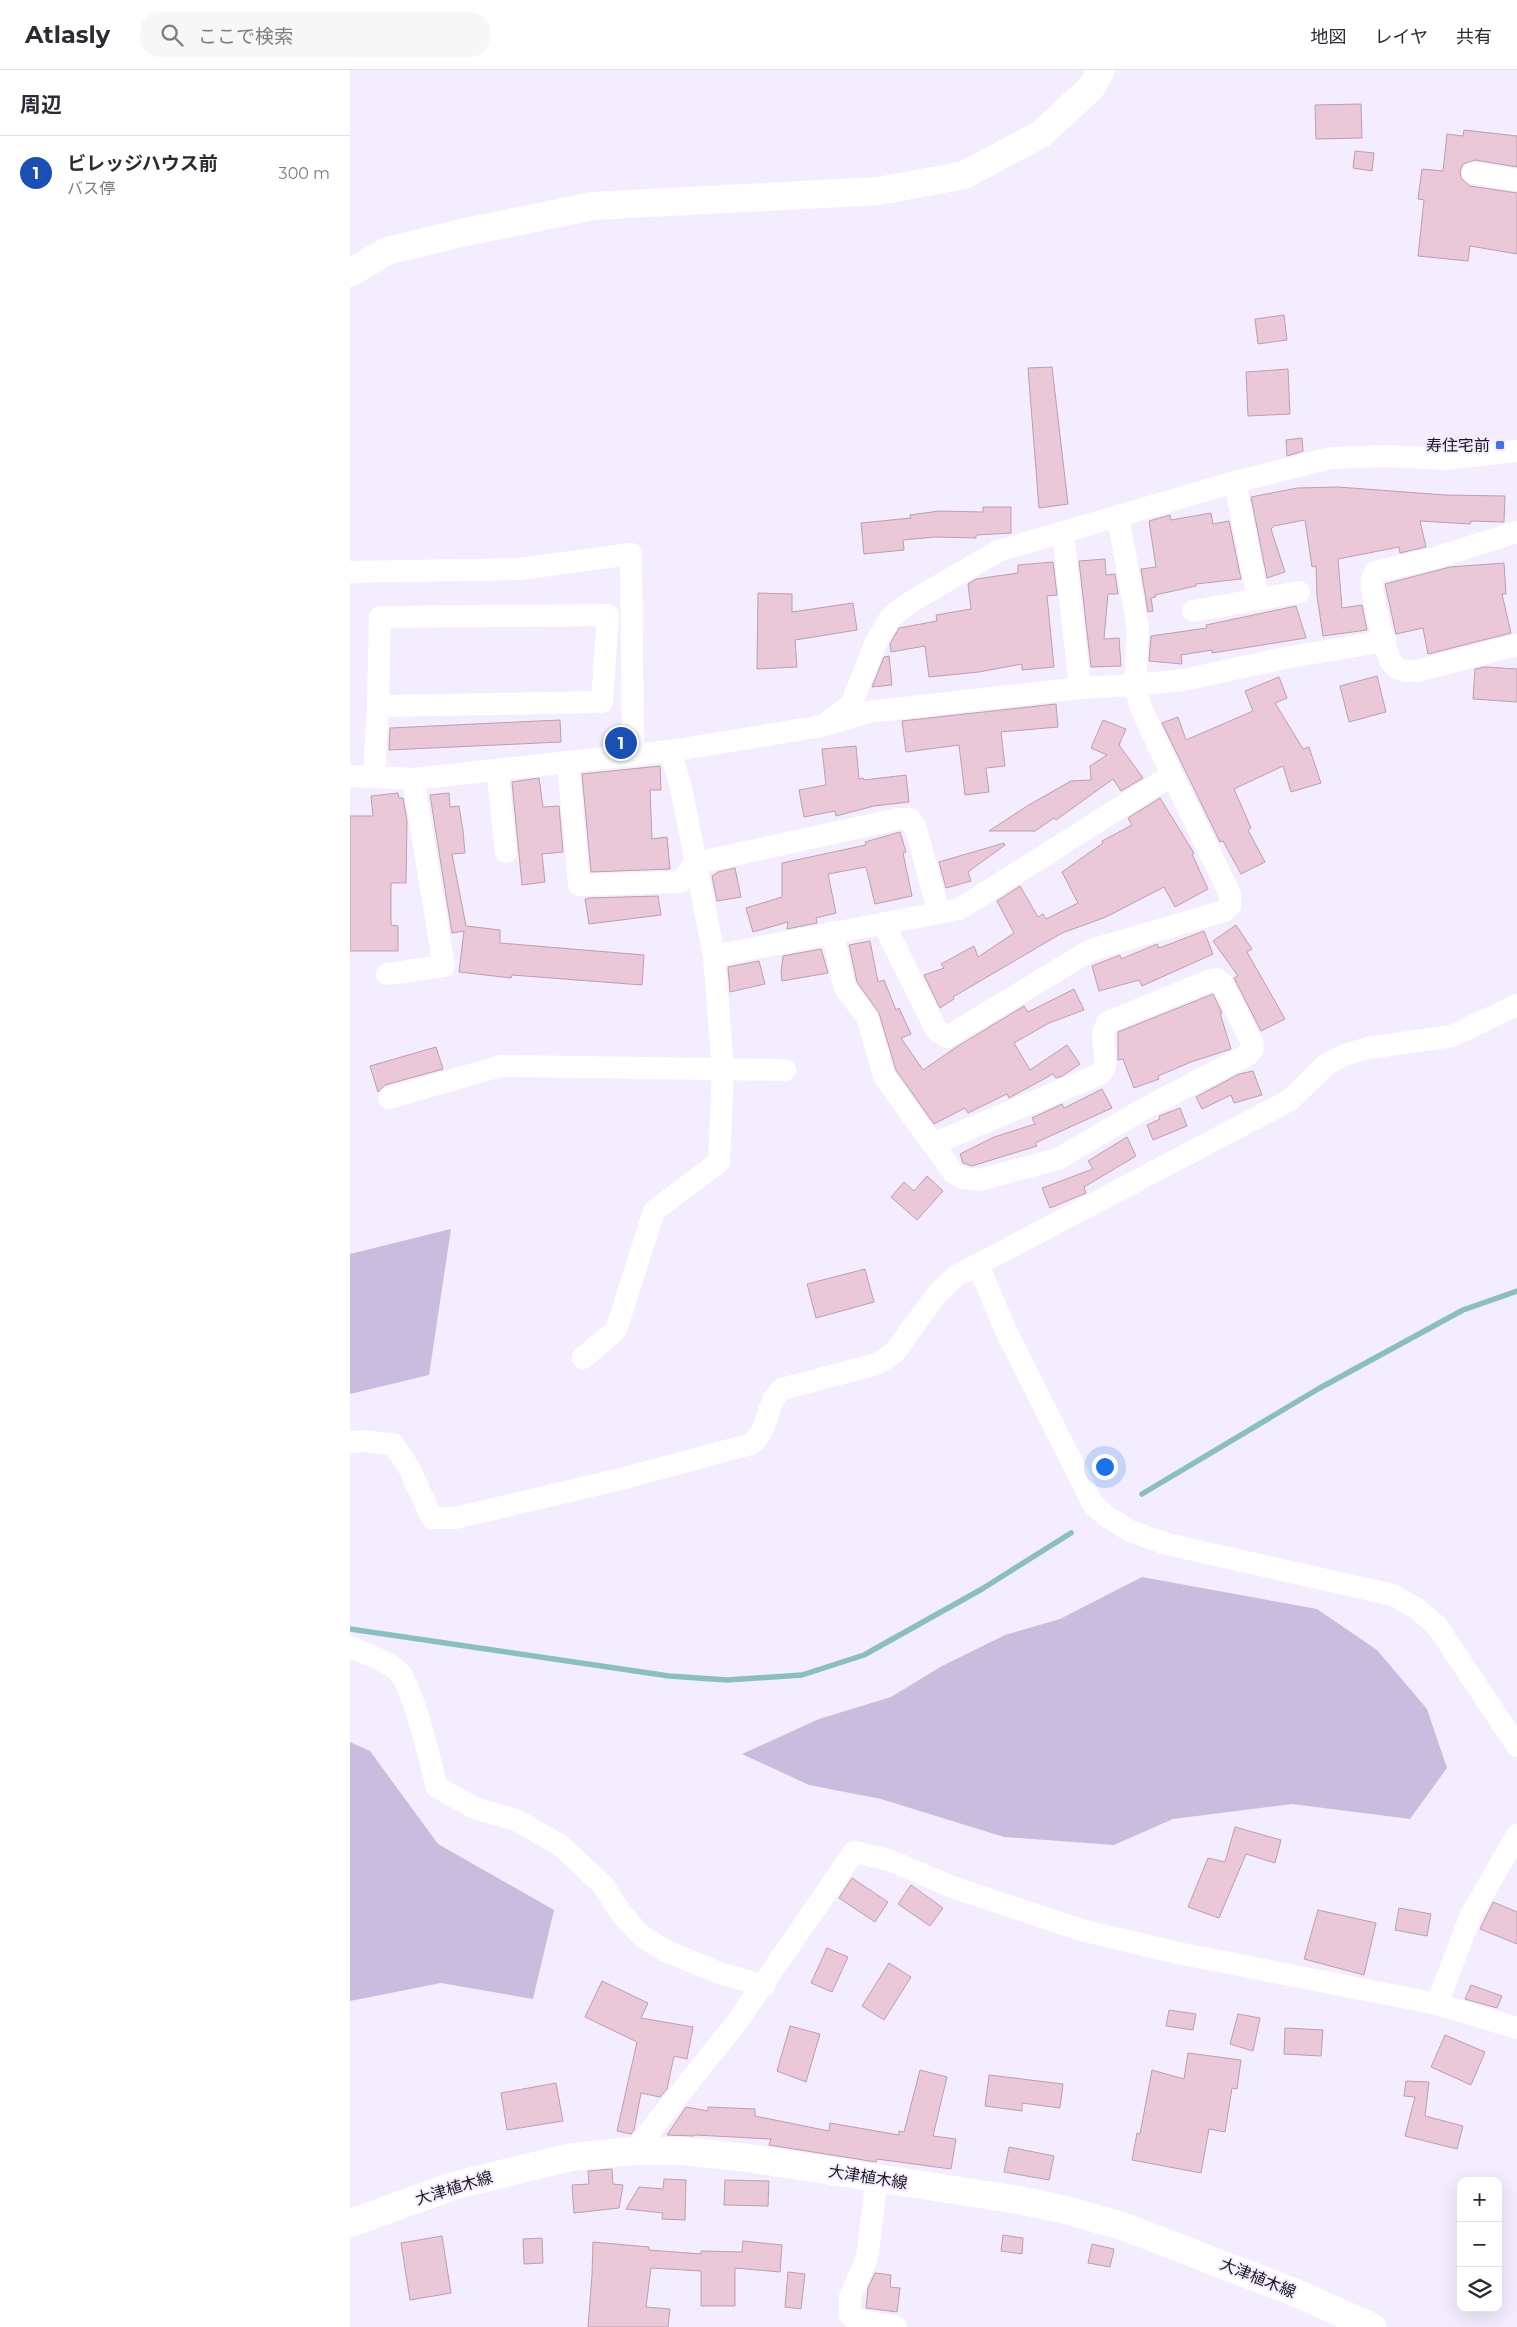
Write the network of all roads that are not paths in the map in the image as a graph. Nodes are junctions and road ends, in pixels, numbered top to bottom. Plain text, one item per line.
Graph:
1 (1101, 70) edge
2 (1473, 173) dead end
3 (1517, 180) edge
4 (350, 273) edge
5 (1517, 451) edge
6 (1235, 482) junction
7 (1118, 516) junction
8 (1063, 532) junction
9 (1517, 532) edge
10 (350, 572) edge
11 (1299, 592) dead end
12 (1258, 599) junction
13 (1193, 611) dead end
14 (1385, 641) junction
15 (1517, 645) edge
16 (1135, 685) junction
17 (1080, 688) junction
18 (378, 706) junction
19 (822, 726) junction
20 (670, 751) junction
21 (633, 755) junction
22 (568, 762) junction
23 (497, 770) junction
24 (1172, 774) junction
25 (350, 776) edge
26 (374, 777) junction
27 (413, 779) junction
28 (506, 852) dead end
29 (696, 863) junction
30 (939, 913) junction
31 (883, 923) junction
32 (832, 932) junction
33 (714, 956) junction
34 (387, 974) dead end
35 (1517, 1005) edge
36 (723, 1070) junction
37 (785, 1070) dead end
38 (389, 1098) dead end
39 (933, 1144) junction
40 (978, 1265) junction
41 (583, 1358) dead end
42 (350, 1442) edge
43 (350, 1647) edge
44 (1517, 1746) edge
45 (1517, 1835) edge
46 (764, 1986) junction
47 (1437, 2004) junction
48 (1517, 2028) edge
49 (634, 2151) junction
50 (877, 2178) junction
51 (350, 2222) edge
52 (896, 2327) edge
53 (1372, 2327) edge

1 - 4 main road
2 - 3 street
5 - 6 street
6 - 7 street
6 - 12 street
7 - 8 street
7 - 16 street
8 - 17 street
8 - 19 street
9 - 14 street
10 - 21 street
11 - 12 street
12 - 13 street
14 - 15 street
14 - 16 street
16 - 17 street
16 - 24 street
17 - 19 street
18 - 18 street
18 - 26 street
19 - 20 street
20 - 21 street
20 - 29 street
21 - 22 street
22 - 23 street
22 - 29 street
23 - 27 street
23 - 28 street
24 - 30 street
24 - 31 street
25 - 26 street
26 - 27 street
27 - 34 street
29 - 30 street
29 - 33 street
30 - 31 street
31 - 32 street
32 - 33 street
32 - 39 street
33 - 36 street
35 - 40 street
36 - 37 street
36 - 38 street
36 - 41 street
39 - 39 street
40 - 42 street
40 - 44 street
43 - 46 street
45 - 47 street
46 - 47 street
46 - 49 street
47 - 48 street
49 - 50 main road, 大津植木線
49 - 51 main road, 大津植木線
50 - 52 street
50 - 53 main road, 大津植木線

